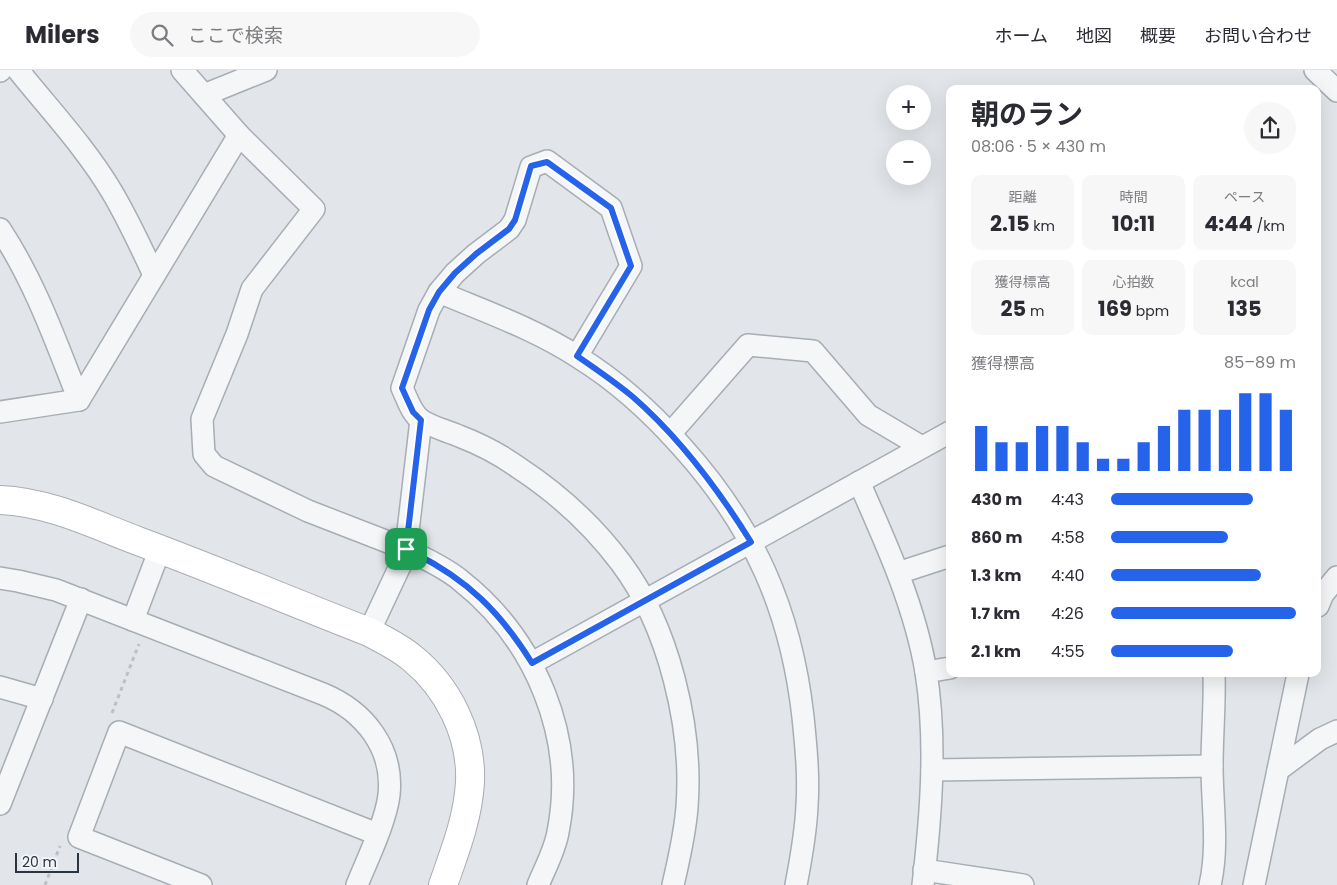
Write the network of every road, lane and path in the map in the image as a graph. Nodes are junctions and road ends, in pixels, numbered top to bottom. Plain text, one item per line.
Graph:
1 (18, 70) edge
2 (182, 70) edge
3 (266, 70) edge
4 (1315, 70) edge
5 (1337, 91) edge
6 (204, 95) junction
7 (239, 135) junction
8 (0, 229) edge
9 (154, 275) junction
10 (439, 292) junction
11 (577, 356) junction
12 (78, 400) junction
13 (0, 412) edge
14 (421, 420) junction
15 (670, 434) junction
16 (946, 434) edge
17 (922, 447) junction
18 (859, 482) junction
19 (0, 500) edge
20 (751, 542) junction
21 (160, 549) junction
22 (406, 553) junction
23 (946, 557) edge
24 (898, 573) junction
25 (1337, 577) edge
26 (0, 578) edge
27 (81, 599) junction
28 (1321, 599) edge
29 (644, 601) junction
30 (133, 620) junction
31 (369, 632) junction
32 (532, 663) junction
33 (946, 669) edge
34 (926, 672) junction
35 (1214, 677) edge
36 (1297, 677) edge
37 (0, 687) edge
38 (42, 699) junction
39 (1337, 732) edge
40 (1212, 766) junction
41 (932, 770) junction
42 (1278, 770) junction
43 (0, 804) edge
44 (377, 834) junction
45 (924, 878) edge
46 (201, 885) edge
47 (357, 885) edge
48 (443, 885) edge
49 (538, 885) edge
50 (673, 885) edge
51 (796, 885) edge
52 (1023, 885) edge
53 (1210, 885) edge
54 (1254, 885) edge

1 - 9 street
2 - 6 street
3 - 6 street
4 - 5 street
6 - 7 street
7 - 9 street
7 - 22 street
8 - 12 street
9 - 12 street
10 - 11 street
10 - 11 street
10 - 14 street
11 - 15 street
12 - 13 street
14 - 22 street
14 - 29 street
15 - 17 street
15 - 20 street
16 - 17 street
17 - 18 street
18 - 20 street
18 - 24 street
19 - 21 street
20 - 29 street
20 - 51 street
21 - 30 street
21 - 31 street
22 - 31 street
22 - 32 street
23 - 24 street
24 - 34 street
25 - 28 street
26 - 27 street
27 - 30 street
27 - 38 street
29 - 32 street
29 - 50 street
30 - 44 street
31 - 48 street
32 - 49 street
33 - 34 street
34 - 41 street
35 - 40 street
36 - 42 street
37 - 38 street
38 - 43 street
39 - 42 street
40 - 41 street
40 - 53 street
41 - 45 street
42 - 54 street
44 - 46 street
44 - 47 street
45 - 52 street

